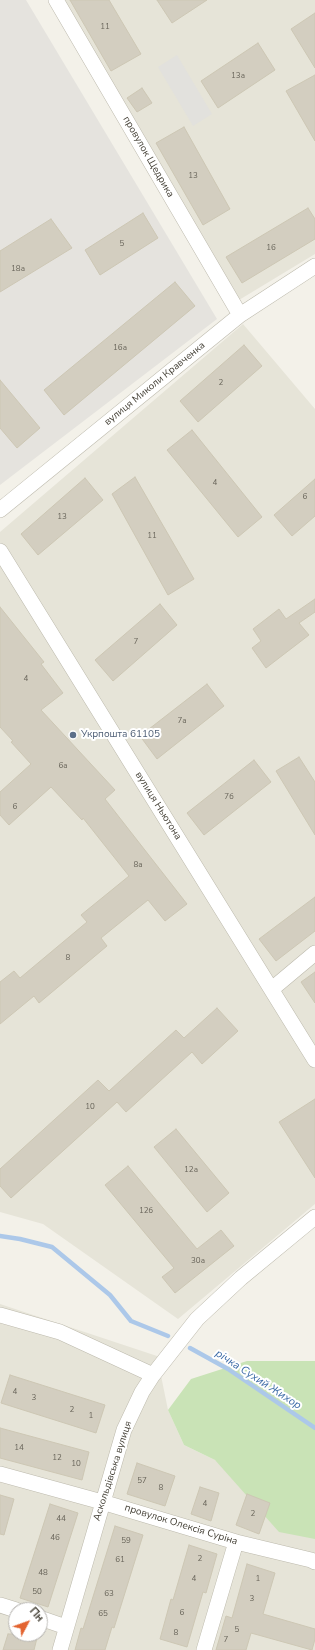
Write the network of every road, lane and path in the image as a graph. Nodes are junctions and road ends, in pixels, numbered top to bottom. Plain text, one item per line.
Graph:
1 (56, 0) edge
2 (315, 266) edge
3 (240, 315) junction
4 (0, 510) edge
5 (0, 551) edge
6 (315, 953) edge
7 (272, 990) junction
8 (315, 1060) edge
9 (315, 1217) edge
10 (0, 1315) edge
11 (153, 1375) junction
12 (0, 1474) edge
13 (102, 1502) junction
14 (236, 1542) junction
15 (315, 1562) edge
16 (48, 1621) edge
17 (66, 1627) junction
18 (60, 1650) edge
19 (204, 1650) edge

1 - 3 street, провулок Щедрика
2 - 3 street, вулиця Миколи Кравченка
3 - 4 street, вулиця Миколи Кравченка
5 - 7 street, вулиця Ньютона
6 - 7 street
7 - 8 street, вулиця Ньютона
9 - 11 street, Аскольдівська вулиця
10 - 11 street
11 - 13 street, Аскольдівська вулиця
12 - 13 street, провулок Олексія Суріна
13 - 14 street, провулок Олексія Суріна
13 - 17 street, Аскольдівська вулиця
14 - 15 street, провулок Олексія Суріна
14 - 19 street
16 - 17 street
17 - 18 street, Аскольдівська вулиця

